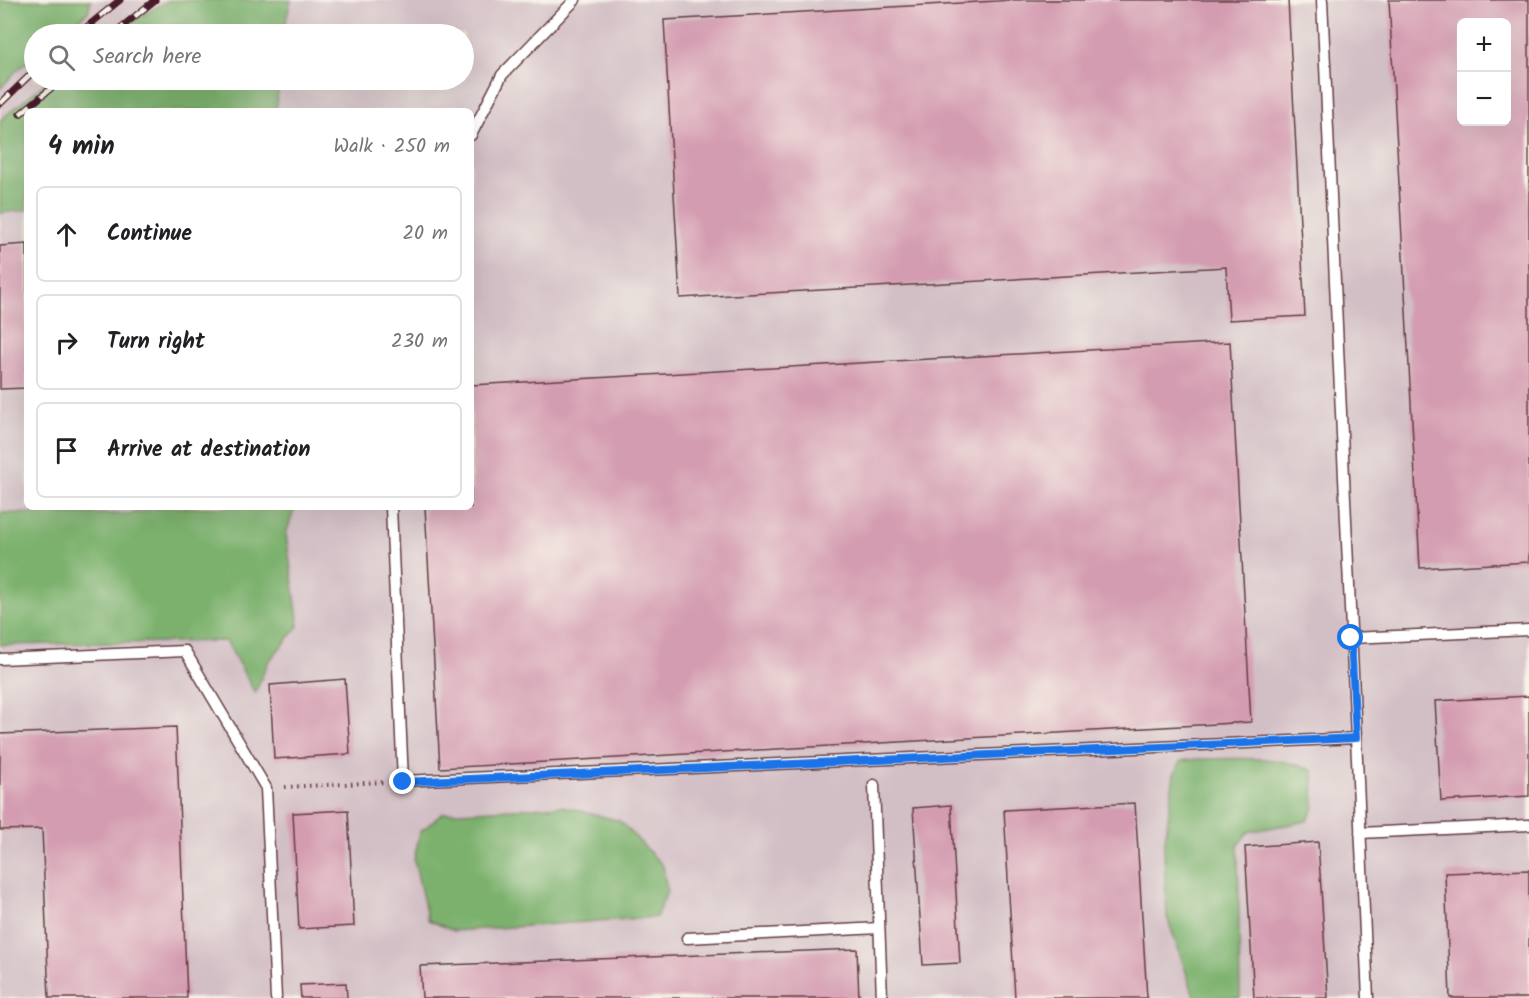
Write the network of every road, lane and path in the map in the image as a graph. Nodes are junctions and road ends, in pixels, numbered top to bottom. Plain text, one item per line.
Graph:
1 (575, 0) edge
2 (1322, 0) edge
3 (474, 129) edge
4 (391, 510) edge
5 (1529, 630) edge
6 (1351, 638) junction
7 (0, 659) edge
8 (1356, 738) junction
9 (403, 782) junction
10 (874, 785) dead end
11 (266, 788) junction
12 (1529, 825) edge
13 (1360, 833) junction
14 (879, 928) junction
15 (687, 938) dead end
16 (276, 998) edge
17 (882, 998) edge
18 (1368, 998) edge

1 - 3 lane
2 - 6 lane
4 - 9 lane
5 - 6 lane
6 - 8 lane
7 - 11 lane
8 - 9 lane
8 - 13 lane
9 - 11 path
10 - 14 lane
11 - 16 lane
12 - 13 lane
13 - 18 lane
14 - 15 lane
14 - 17 lane

